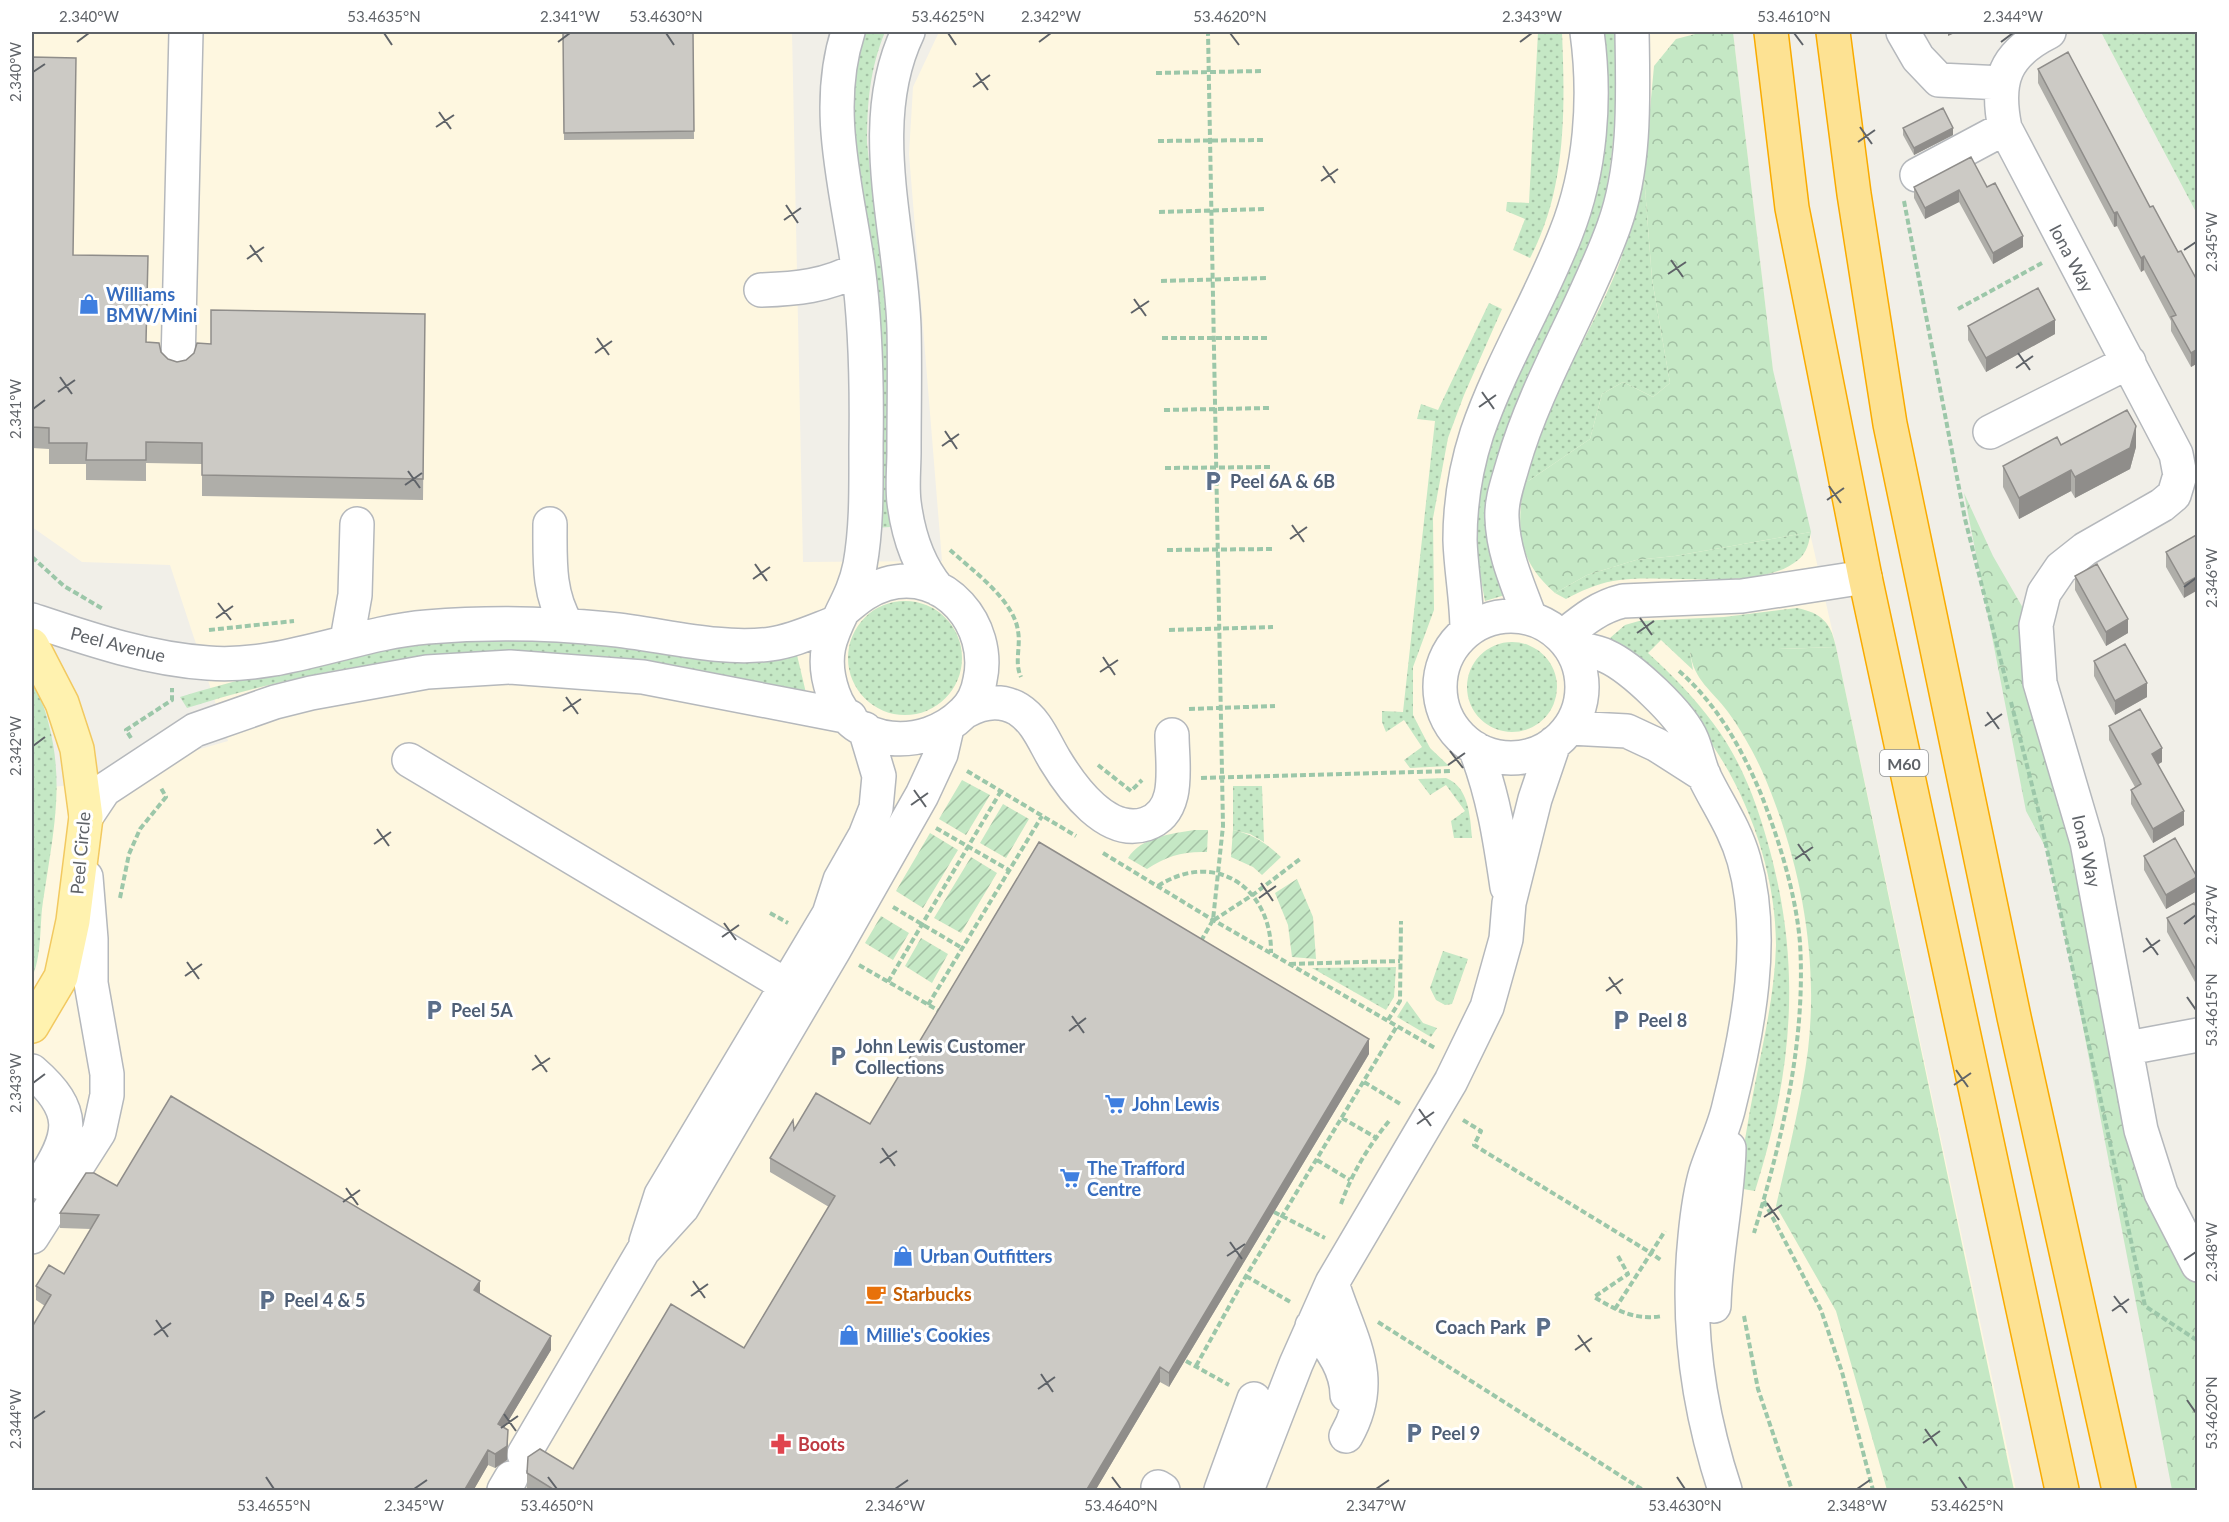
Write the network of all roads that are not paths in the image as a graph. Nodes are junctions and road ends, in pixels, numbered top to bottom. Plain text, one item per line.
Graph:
1 (186, 32) edge
2 (848, 32) edge
3 (908, 32) edge
4 (1587, 32) edge
5 (1632, 32) edge
6 (1771, 32) edge
7 (1833, 32) edge
8 (1903, 32) edge
9 (2049, 32) edge
10 (2003, 82) junction
11 (2005, 128) junction
12 (1917, 175) road end
13 (858, 269) junction
14 (761, 290) dead end
15 (2129, 362) junction
16 (178, 364) edge
17 (1990, 432) dead end
18 (2186, 498) edge
19 (357, 524) dead end
20 (550, 524) dead end
21 (1865, 577) junction
22 (938, 589) junction
23 (840, 616) junction
24 (1530, 618) junction
25 (32, 620) edge
26 (567, 625) junction
27 (1467, 631) junction
28 (347, 640) junction
29 (1566, 642) junction
30 (32, 645) edge
31 (1176, 722) road end
32 (857, 723) junction
33 (952, 731) junction
34 (1562, 736) junction
35 (1475, 748) junction
36 (409, 760) dead end
37 (1704, 775) junction
38 (86, 817) junction
39 (83, 849) junction
40 (1509, 903) junction
41 (793, 1009) junction
42 (32, 1026) edge
43 (2198, 1035) edge
44 (2128, 1048) junction
45 (32, 1071) edge
46 (1729, 1107) junction
47 (32, 1196) edge
48 (32, 1237) edge
49 (2198, 1265) edge
50 (1332, 1283) junction
51 (1302, 1315) junction
52 (1254, 1399) road end
53 (513, 1474) edge
54 (1221, 1491) edge
55 (1247, 1491) edge
56 (1725, 1491) edge
57 (1748, 1491) edge
58 (2062, 1491) edge
59 (2119, 1491) edge

1 - 16 street
2 - 13 street
3 - 22 street
4 - 27 street
5 - 24 street
6 - 21 highway, M60
7 - 59 highway
8 - 10 street
9 - 10 street, Iona Way
10 - 11 street, Iona Way
11 - 12 street
11 - 15 street, Iona Way
13 - 14 street
13 - 23 street
15 - 17 street
15 - 18 street, Iona Way
18 - 44 street, Iona Way
19 - 28 street
20 - 26 street
21 - 29 street
21 - 58 highway, M60
22 - 23 street
22 - 33 street
23 - 26 street, Peel Avenue
23 - 32 street
24 - 27 street
24 - 29 street
25 - 28 street, Peel Avenue
26 - 28 street, Peel Avenue
27 - 35 street
29 - 34 street
29 - 37 street
30 - 38 main road, Peel Circle
31 - 33 street
32 - 33 street
32 - 38 street
32 - 41 street
33 - 41 street
34 - 35 street
34 - 37 street
34 - 40 street
35 - 40 street
36 - 41 street
37 - 46 street
38 - 39 main road, Peel Circle
39 - 42 main road, Peel Circle
39 - 48 street
40 - 50 street
41 - 53 street
43 - 44 street
44 - 49 street, Iona Way
45 - 47 street
46 - 56 street
46 - 57 street
50 - 51 street
50 - 51 street
51 - 55 street
52 - 54 street

